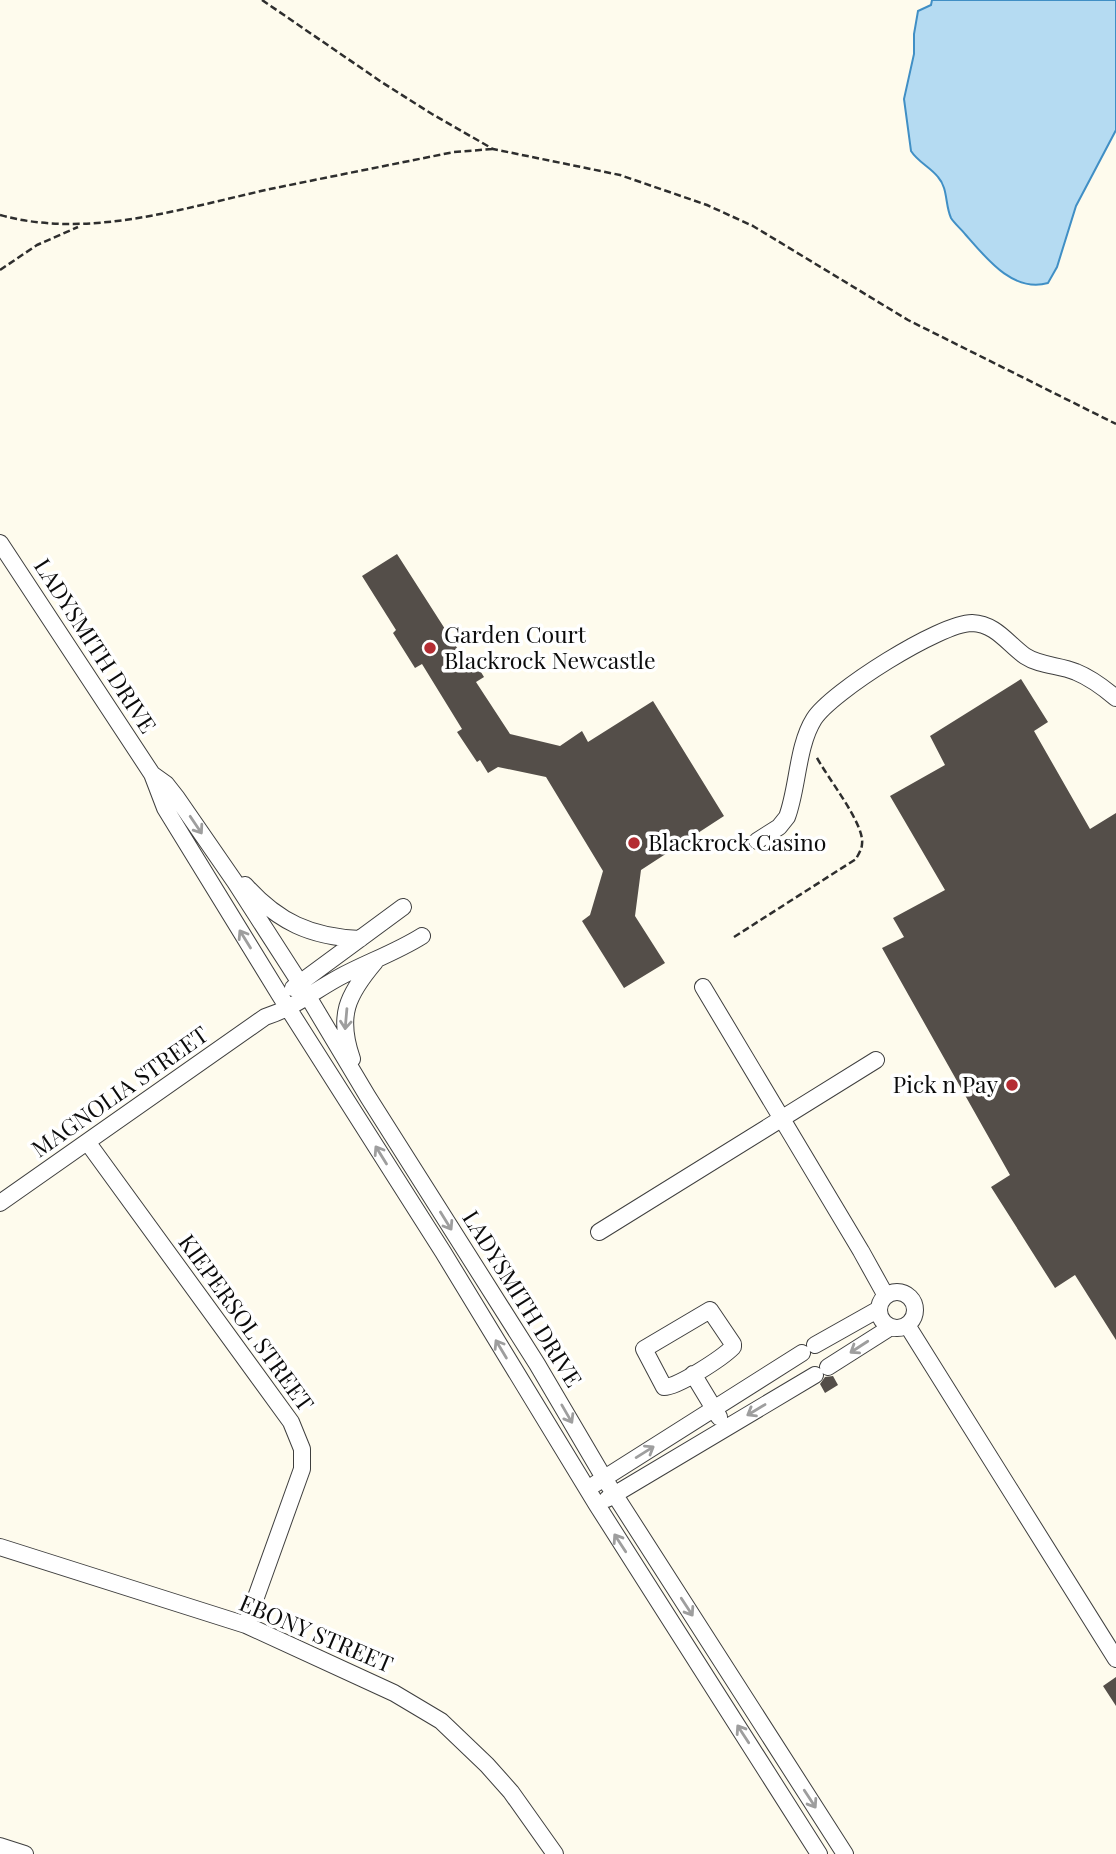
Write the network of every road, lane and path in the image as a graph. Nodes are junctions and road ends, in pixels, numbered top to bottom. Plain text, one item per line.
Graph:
1 (262, 0) edge
2 (493, 149) junction
3 (0, 215) edge
4 (81, 225) junction
5 (0, 270) edge
6 (1116, 425) edge
7 (0, 543) edge
8 (1116, 698) edge
9 (806, 738) junction
10 (152, 774) junction
11 (757, 841) dead end
12 (212, 849) junction
13 (403, 907) dead end
14 (422, 936) dead end
15 (734, 937) dead end
16 (360, 939) junction
17 (376, 960) junction
18 (703, 987) dead end
19 (304, 990) junction
20 (285, 1003) junction
21 (876, 1060) dead end
22 (368, 1097) junction
23 (782, 1120) junction
24 (88, 1143) junction
25 (0, 1203) edge
26 (599, 1232) dead end
27 (882, 1303) junction
28 (899, 1326) junction
29 (693, 1374) junction
30 (714, 1409) junction
31 (726, 1428) junction
32 (604, 1478) junction
33 (587, 1489) junction
34 (615, 1494) junction
35 (597, 1505) junction
36 (0, 1547) edge
37 (246, 1625) junction
38 (1116, 1659) edge
39 (0, 1846) edge
40 (25, 1854) edge
41 (555, 1854) edge
42 (819, 1854) edge
43 (845, 1854) edge

1 - 2 path
2 - 4 path
2 - 6 path
3 - 4 path
4 - 5 path
7 - 10 street, LADYSMITH DRIVE
8 - 9 street
9 - 11 street
9 - 15 path
10 -> 12 street, LADYSMITH DRIVE
20 -> 10 street, LADYSMITH DRIVE
12 - 16 street
12 - 19 street, LADYSMITH DRIVE
13 - 16 street
14 - 17 street
16 - 19 street
17 - 19 street
17 -> 22 street
18 - 23 street
19 - 20 street, MAGNOLIA STREET
19 - 22 street, LADYSMITH DRIVE
20 - 24 street, MAGNOLIA STREET
33 -> 20 street, LADYSMITH DRIVE
21 - 23 street
22 -> 32 street, LADYSMITH DRIVE
23 - 26 street
23 - 27 street
24 - 25 street, MAGNOLIA STREET
24 - 37 street, KIEPERSOL STREET
27 - 28 street
27 - 28 street
27 - 30 street
28 -> 31 street
28 - 38 street
29 - 29 street
29 - 30 street
30 - 31 street
32 -> 30 street
31 - 34 street
32 - 33 street
32 - 34 street, LADYSMITH DRIVE
33 - 35 street, LADYSMITH DRIVE
34 - 35 street
34 -> 43 street, LADYSMITH DRIVE
42 -> 35 street, LADYSMITH DRIVE
36 - 37 street, EBONY STREET
37 - 41 street, EBONY STREET
39 - 40 street

